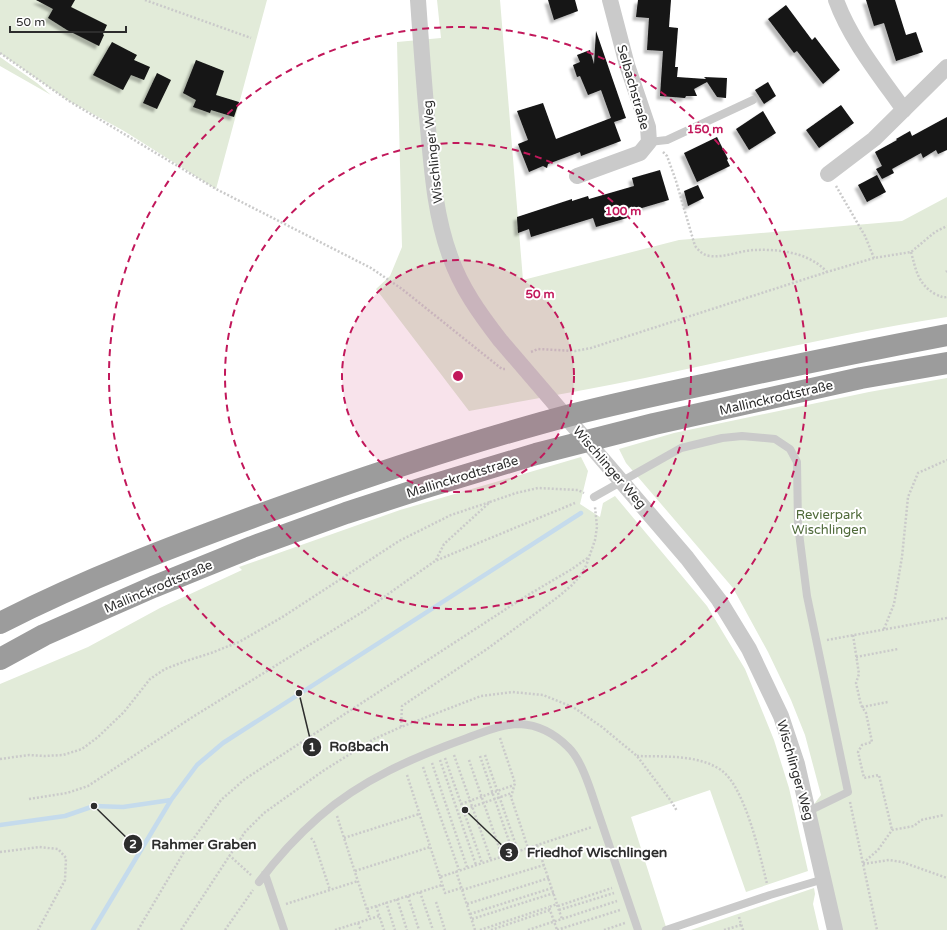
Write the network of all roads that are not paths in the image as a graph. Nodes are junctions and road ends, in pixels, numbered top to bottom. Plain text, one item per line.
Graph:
1 (418, 0) edge
2 (610, 0) edge
3 (836, 0) edge
4 (947, 67) edge
5 (753, 100) dead end
6 (904, 110) junction
7 (649, 142) junction
8 (828, 174) road end
9 (577, 176) dead end
10 (947, 335) edge
11 (947, 363) edge
12 (594, 497) dead end
13 (0, 623) edge
14 (0, 659) edge
15 (809, 810) junction
16 (265, 874) junction
17 (824, 879) junction
18 (259, 882) road end
19 (683, 927) edge
20 (284, 930) edge
21 (638, 930) edge
22 (666, 930) edge
23 (836, 930) edge

1 - 15 street, Wischlinger Weg
2 - 7 street, Selbachstraße
3 - 6 street
4 - 6 street
5 - 7 lane
6 - 8 street
7 - 9 street, Selbachstraße
10 - 13 highway, Mallinckrodtstraße
11 - 14 highway, Mallinckrodtstraße
12 - 15 lane
15 - 17 street, Wischlinger Weg
16 - 18 lane
16 - 20 lane
16 - 21 lane
17 - 19 lane
17 - 23 street, Wischlinger Weg
19 - 22 lane

